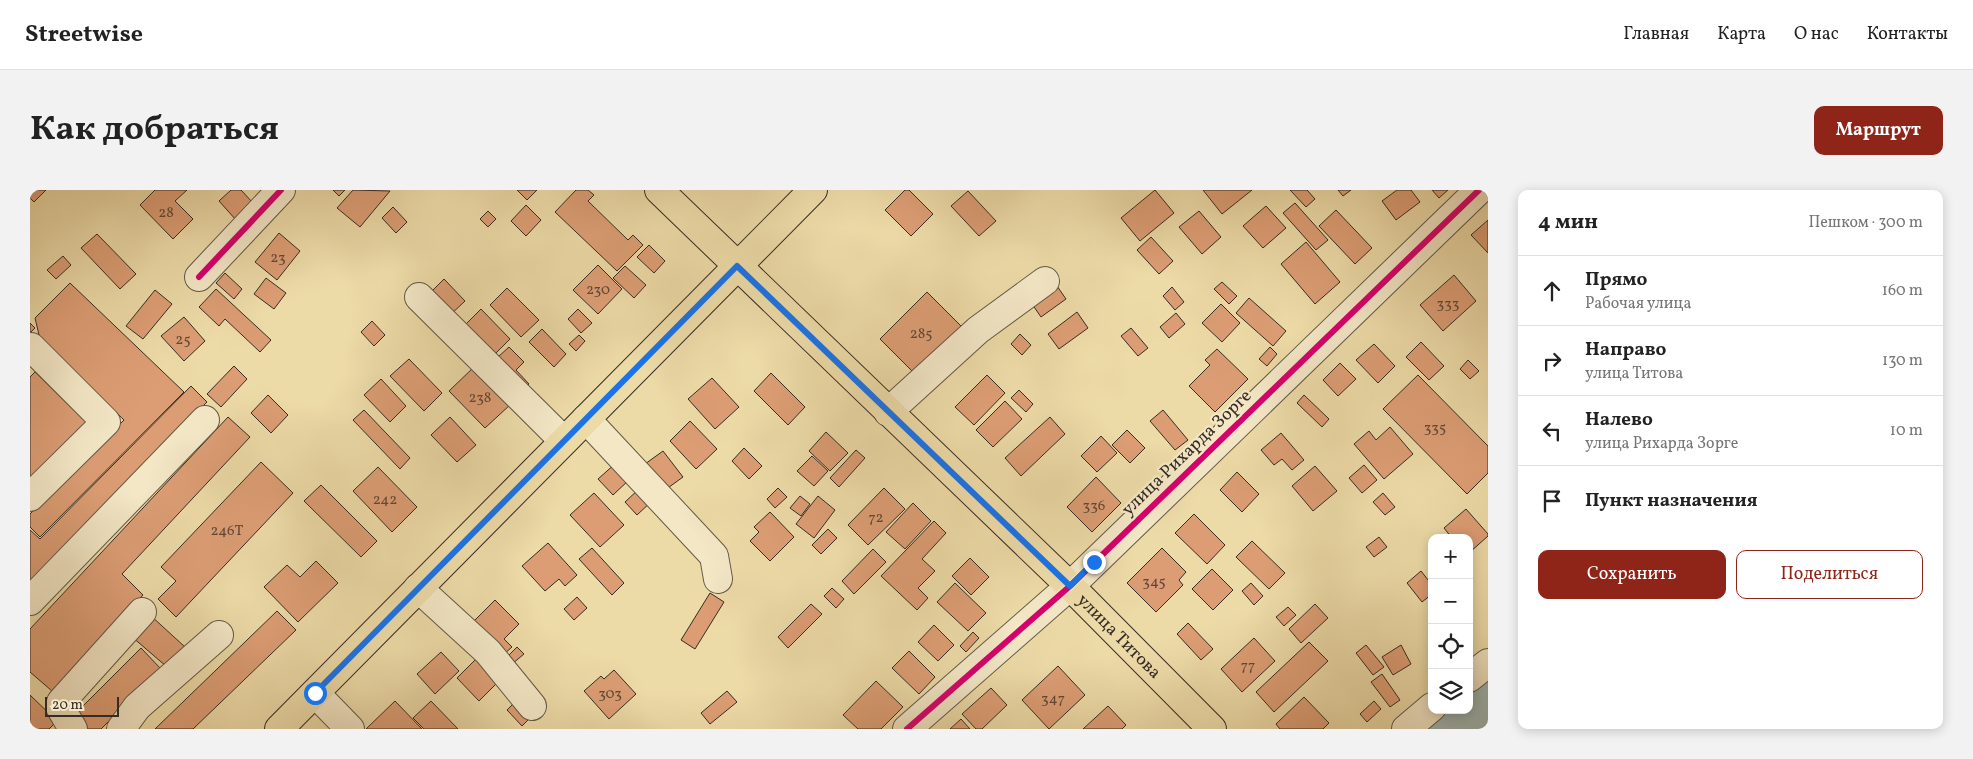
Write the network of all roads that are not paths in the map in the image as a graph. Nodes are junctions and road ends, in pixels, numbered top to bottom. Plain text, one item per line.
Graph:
1 (281, 190) edge
2 (659, 190) edge
3 (814, 190) edge
4 (1479, 190) edge
5 (737, 266) junction
6 (199, 277) dead end
7 (1045, 281) dead end
8 (420, 297) dead end
9 (31, 347) edge
10 (888, 412) junction
11 (586, 419) junction
12 (205, 420) dead end
13 (564, 441) junction
14 (30, 497) edge
15 (718, 579) dead end
16 (1070, 586) junction
17 (418, 588) junction
18 (30, 601) edge
19 (142, 612) dead end
20 (219, 635) dead end
21 (1488, 663) edge
22 (1473, 675) edge
23 (315, 693) junction
24 (532, 706) dead end
25 (1428, 710) edge
26 (73, 729) edge
27 (121, 729) edge
28 (279, 729) edge
29 (350, 729) edge
30 (907, 729) edge
31 (1212, 729) edge
32 (1406, 729) edge

1 - 6 street
2 - 5 main road, улица Титова
3 - 5 main road
4 - 16 street, улица Рихарда Зорге
5 - 10 main road, улица Титова
5 - 11 main road
7 - 10 street
8 - 13 street
9 - 14 street
10 - 16 main road, улица Титова
11 - 13 main road
11 - 15 street
12 - 18 street
13 - 17 main road
16 - 30 street, улица Рихарда Зорге
16 - 31 main road, улица Титова
17 - 23 main road
17 - 24 street
19 - 26 street
20 - 27 street
21 - 22 street
23 - 28 main road
23 - 29 street
25 - 32 street

